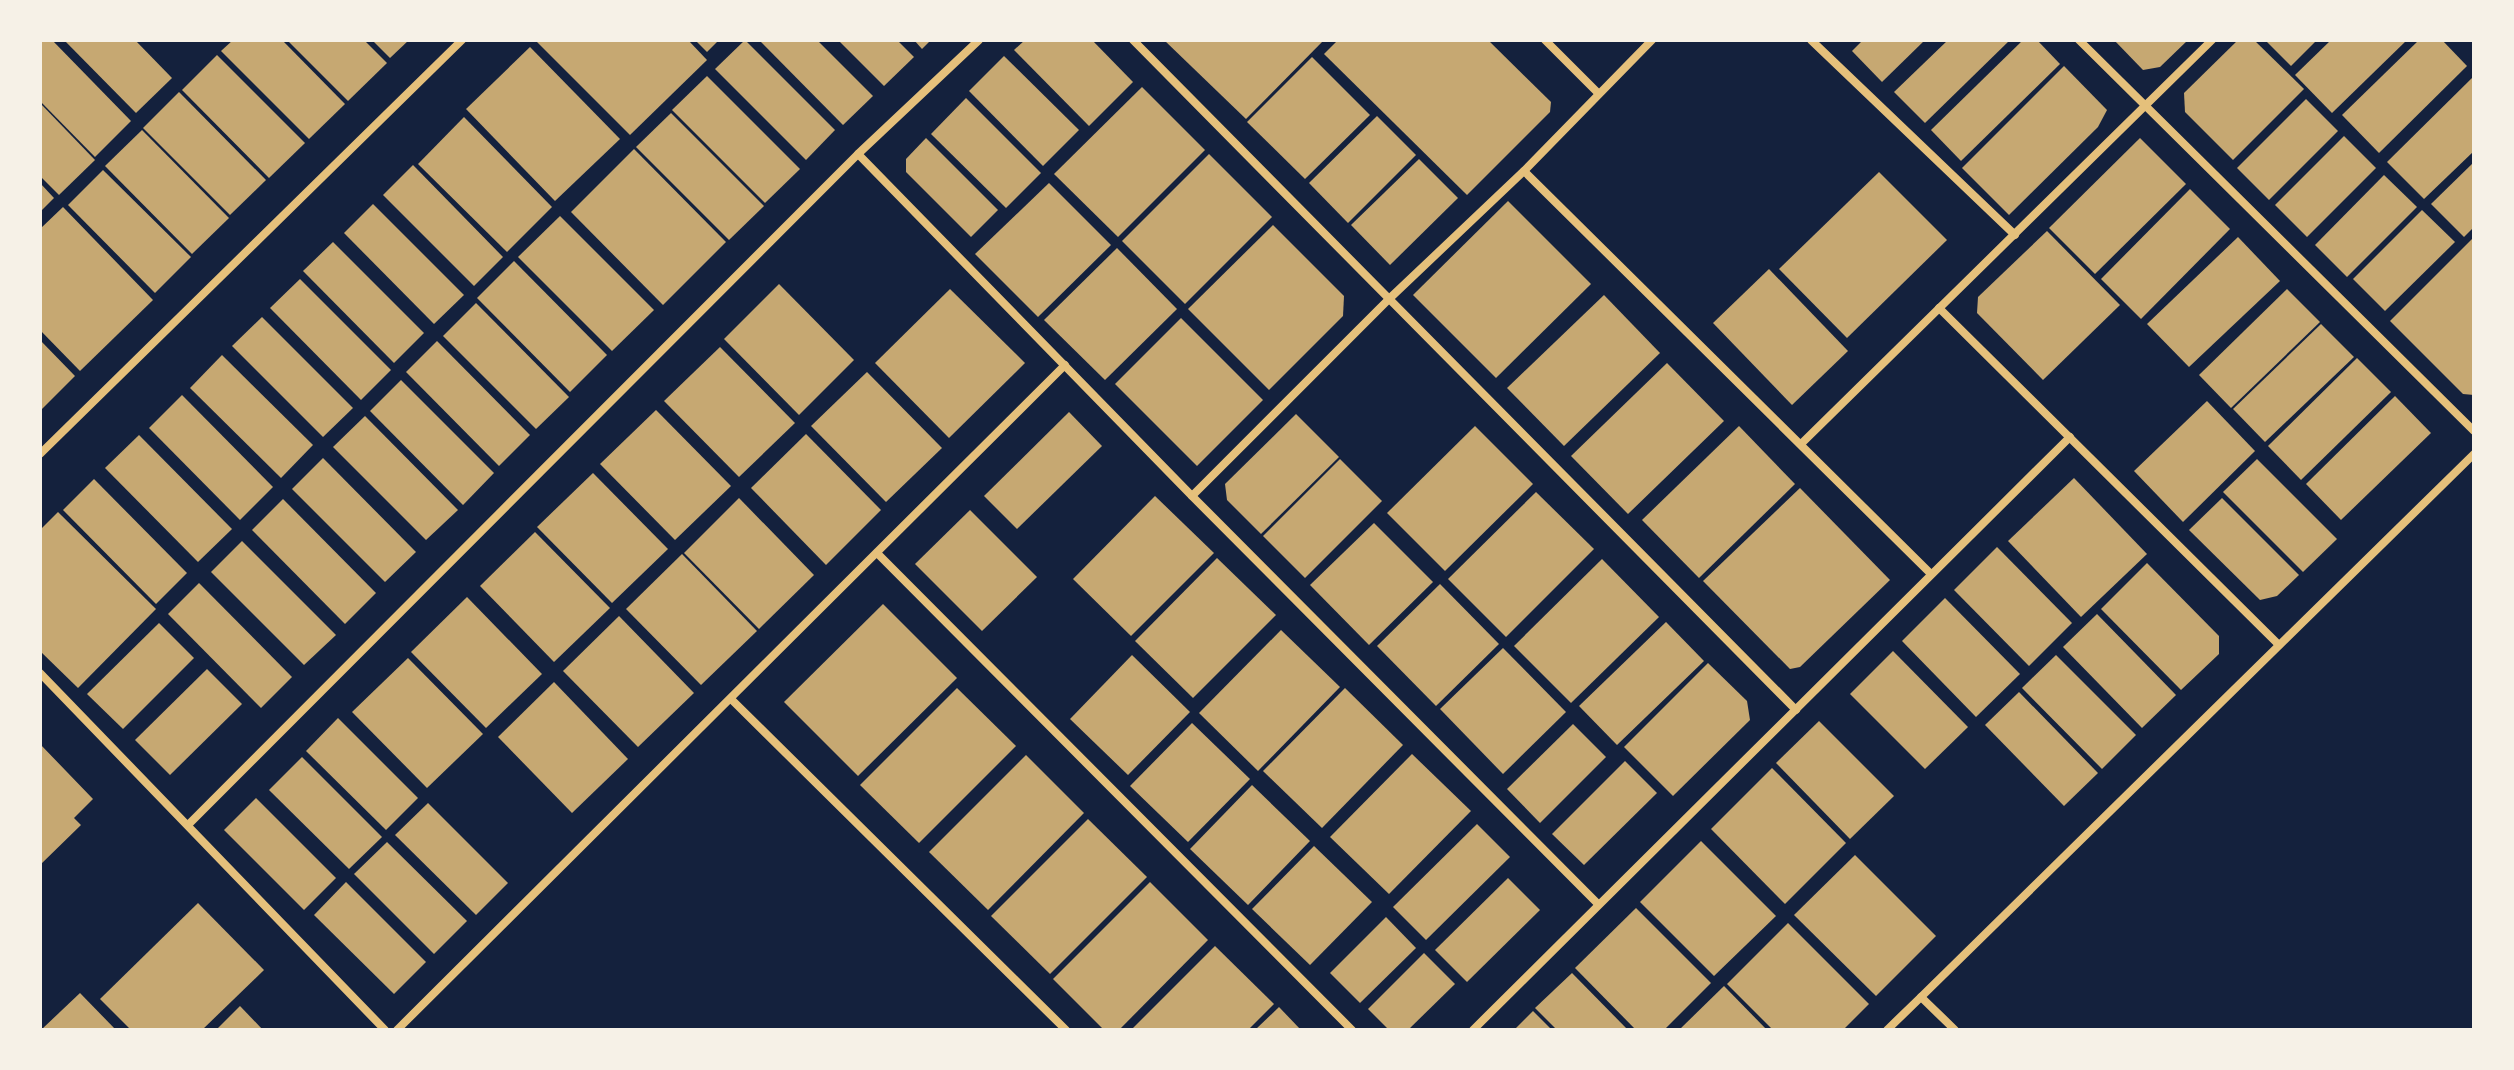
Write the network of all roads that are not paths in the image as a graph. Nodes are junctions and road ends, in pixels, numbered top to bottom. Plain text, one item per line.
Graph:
1 (462, 40) edge
2 (979, 40) edge
3 (1133, 40) edge
4 (1545, 40) edge
5 (1652, 40) edge
6 (1811, 40) edge
7 (2079, 40) edge
8 (2212, 40) edge
9 (1598, 93) junction
10 (2145, 106) junction
11 (858, 154) junction
12 (1524, 171) junction
13 (2015, 235) junction
14 (1389, 299) junction
15 (1939, 308) junction
16 (1065, 365) junction
17 (2474, 431) edge
18 (2070, 437) junction
19 (1801, 444) junction
20 (40, 454) edge
21 (2474, 454) edge
22 (1192, 496) junction
23 (877, 553) junction
24 (1931, 574) junction
25 (2279, 645) junction
26 (40, 673) edge
27 (731, 699) junction
28 (1796, 710) junction
29 (188, 825) junction
30 (1598, 904) junction
31 (1921, 997) junction
32 (385, 1030) edge
33 (397, 1030) edge
34 (1066, 1030) edge
35 (1352, 1030) edge
36 (1473, 1030) edge
37 (1887, 1030) edge
38 (1955, 1030) edge

1 - 20 street
2 - 11 street
3 - 14 street
4 - 9 street
5 - 9 street
6 - 13 street
7 - 10 street
8 - 10 street
9 - 12 street
10 - 13 street
10 - 17 street
11 - 16 street
11 - 29 street
12 - 14 street
12 - 19 street
13 - 15 street
14 - 22 street
14 - 28 street
15 - 18 street
15 - 19 street
16 - 22 street
16 - 23 street
18 - 24 street
18 - 25 street
19 - 24 street
21 - 25 street
22 - 30 street
23 - 27 street
23 - 35 street
24 - 28 street
25 - 31 street
26 - 29 street
27 - 33 street
27 - 34 street
28 - 30 street
29 - 32 street
30 - 36 street
31 - 37 street
31 - 38 street

